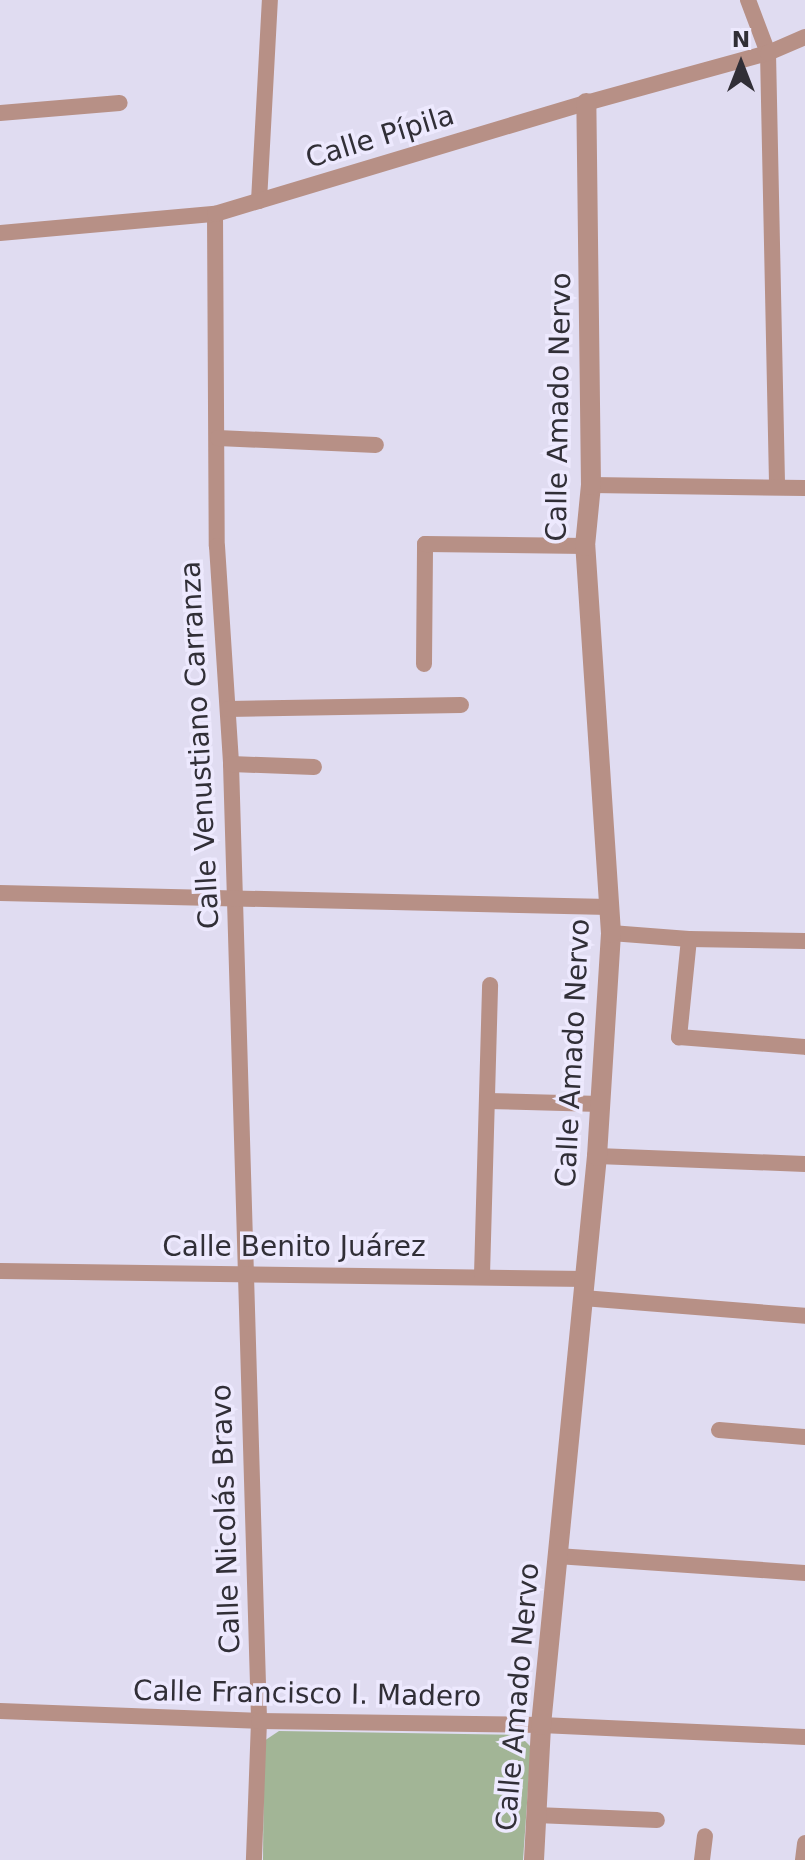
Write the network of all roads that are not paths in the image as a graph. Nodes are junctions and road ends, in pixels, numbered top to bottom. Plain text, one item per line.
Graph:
1 (270, 0) edge
2 (748, 0) edge
3 (805, 37) edge
4 (768, 53) junction
5 (120, 103) dead end
6 (586, 103) junction
7 (0, 113) edge
8 (259, 201) junction
9 (215, 214) junction
10 (0, 233) edge
11 (218, 438) junction
12 (376, 445) dead end
13 (591, 485) junction
14 (777, 487) junction
15 (805, 488) edge
16 (585, 546) junction
17 (424, 664) dead end
18 (461, 705) dead end
19 (228, 709) junction
20 (231, 764) junction
21 (314, 767) dead end
22 (0, 893) edge
23 (234, 898) junction
24 (609, 907) junction
25 (611, 933) junction
26 (689, 939) junction
27 (805, 941) edge
28 (490, 985) dead end
29 (805, 1047) edge
30 (488, 1101) junction
31 (600, 1104) junction
32 (597, 1156) junction
33 (805, 1164) edge
34 (0, 1271) edge
35 (243, 1272) junction
36 (482, 1275) junction
37 (585, 1288) junction
38 (805, 1316) edge
39 (719, 1430) dead end
40 (805, 1437) edge
41 (557, 1556) junction
42 (805, 1573) edge
43 (0, 1711) edge
44 (259, 1721) junction
45 (541, 1725) junction
46 (805, 1737) edge
47 (536, 1815) junction
48 (657, 1820) dead end
49 (705, 1836) dead end
50 (805, 1843) edge
51 (254, 1860) edge
52 (534, 1860) edge
53 (702, 1860) edge
54 (803, 1860) edge

1 - 8 street
2 - 4 street
3 - 4 street, Calle Pípila
4 - 6 street, Calle Pípila
4 - 14 street
5 - 7 street
6 - 8 street, Calle Pípila
6 - 13 street, Calle Amado Nervo
8 - 9 street, Calle Pípila
9 - 10 street, Calle Pípila
9 - 11 street, Calle Venustiano Carranza
11 - 12 street
11 - 19 street, Calle Venustiano Carranza
13 - 14 street
13 - 16 street, Calle Amado Nervo
14 - 15 street
16 - 17 street
16 - 24 street, Calle Amado Nervo
18 - 19 street
19 - 20 street, Calle Venustiano Carranza
20 - 21 street
20 - 23 street, Calle Venustiano Carranza
22 - 23 street
23 - 24 street
23 - 35 street, Calle Venustiano Carranza
24 - 25 street, Calle Amado Nervo
25 - 26 street
25 - 31 street, Calle Amado Nervo
26 - 27 street
26 - 29 street
28 - 30 street
30 - 31 street
30 - 36 street
31 - 32 street, Calle Amado Nervo
32 - 33 street
32 - 37 street, Calle Amado Nervo
34 - 35 street, Calle Benito Juárez
35 - 36 street, Calle Benito Juárez
35 - 44 street, Calle Nicolás Bravo
36 - 37 street, Calle Benito Juárez
37 - 38 street, Calle Benito Juárez
37 - 41 street, Calle Amado Nervo
39 - 40 street
41 - 42 street
41 - 45 street, Calle Amado Nervo
43 - 44 street, Calle Francisco I. Madero
44 - 45 street, Calle Francisco I. Madero
44 - 51 street, Calle Nicolás Bravo
45 - 46 street, Calle Francisco I. Madero
45 - 47 street, Calle Amado Nervo
47 - 48 street
47 - 52 street, Calle Amado Nervo
49 - 53 street
50 - 54 street

